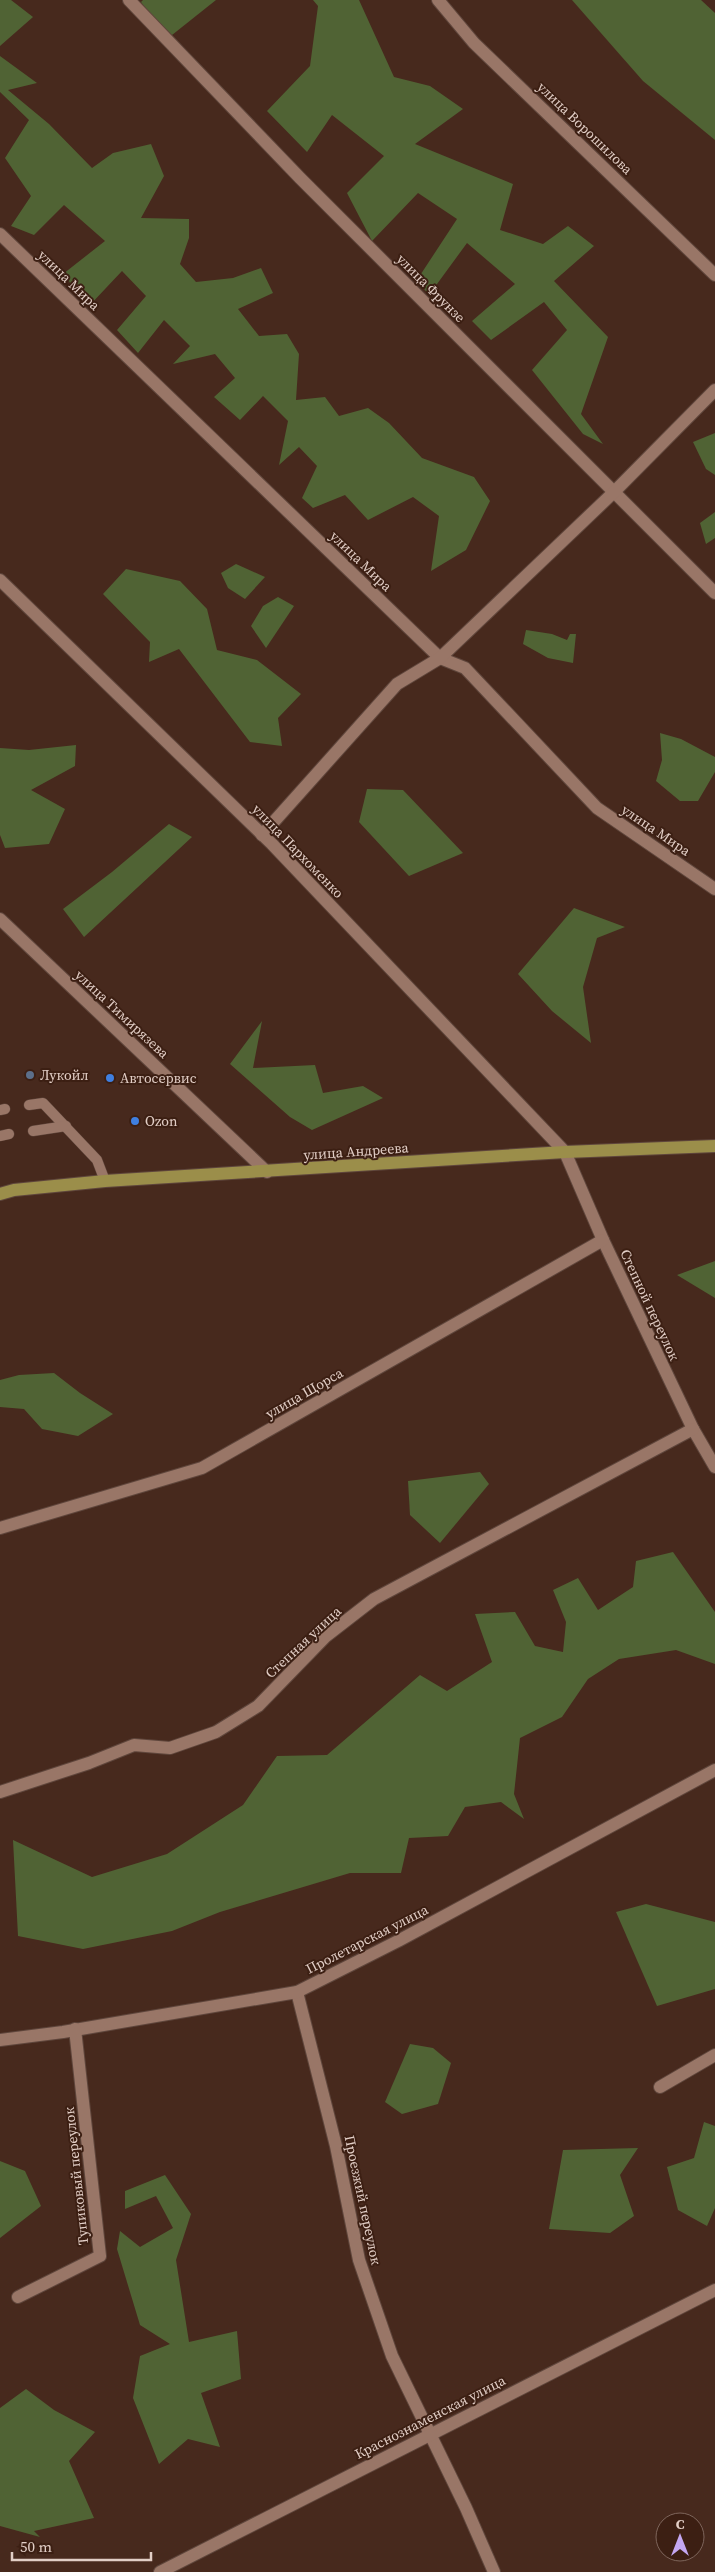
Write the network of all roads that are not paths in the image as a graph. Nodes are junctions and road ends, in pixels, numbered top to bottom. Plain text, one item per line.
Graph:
1 (129, 0) edge
2 (438, 0) edge
3 (0, 234) edge
4 (715, 274) edge
5 (715, 390) edge
6 (614, 492) junction
7 (0, 580) edge
8 (715, 593) edge
9 (440, 658) junction
10 (262, 835) junction
11 (715, 889) edge
12 (0, 919) edge
13 (29, 1105) dead end
14 (66, 1126) junction
15 (33, 1131) dead end
16 (715, 1146) edge
17 (565, 1152) junction
18 (267, 1172) junction
19 (105, 1181) junction
20 (0, 1194) edge
21 (603, 1240) junction
22 (693, 1429) junction
23 (712, 1453) edge
24 (715, 1467) edge
25 (0, 1528) edge
26 (715, 1770) edge
27 (0, 1792) edge
28 (297, 1992) junction
29 (75, 2030) junction
30 (0, 2040) edge
31 (715, 2055) edge
32 (660, 2087) dead end
33 (715, 2290) edge
34 (18, 2297) dead end
35 (430, 2435) junction
36 (160, 2572) edge
37 (494, 2572) edge

1 - 6 street, улица Фрунзе
2 - 4 street, улица Ворошилова
3 - 9 street, улица Мира
5 - 6 street
6 - 8 street, улица Фрунзе
6 - 9 street
7 - 10 street, улица Пархоменко
9 - 10 street
9 - 11 street, улица Мира
10 - 17 street, улица Пархоменко
12 - 18 street, улица Тимирязева
13 - 14 lane
14 - 15 lane
14 - 19 lane
16 - 17 main road, улица Андреева
17 - 18 main road, улица Андреева
17 - 21 street, Степной переулок
18 - 19 main road, улица Андреева
19 - 20 main road, улица Андреева
21 - 22 street, Степной переулок
21 - 25 street, улица Щорса
22 - 23 street, Степной переулок
22 - 27 street, Степная улица
23 - 24 street, Степной переулок
26 - 28 street, Пролетарская улица
28 - 29 street, Пролетарская улица
28 - 35 street, Проезжий переулок
29 - 30 street, Пролетарская улица
29 - 34 street, Тупиковый переулок
31 - 32 street
33 - 35 street, Краснознаменская улица
35 - 36 street, Краснознаменская улица
35 - 37 street, Проезжий переулок

